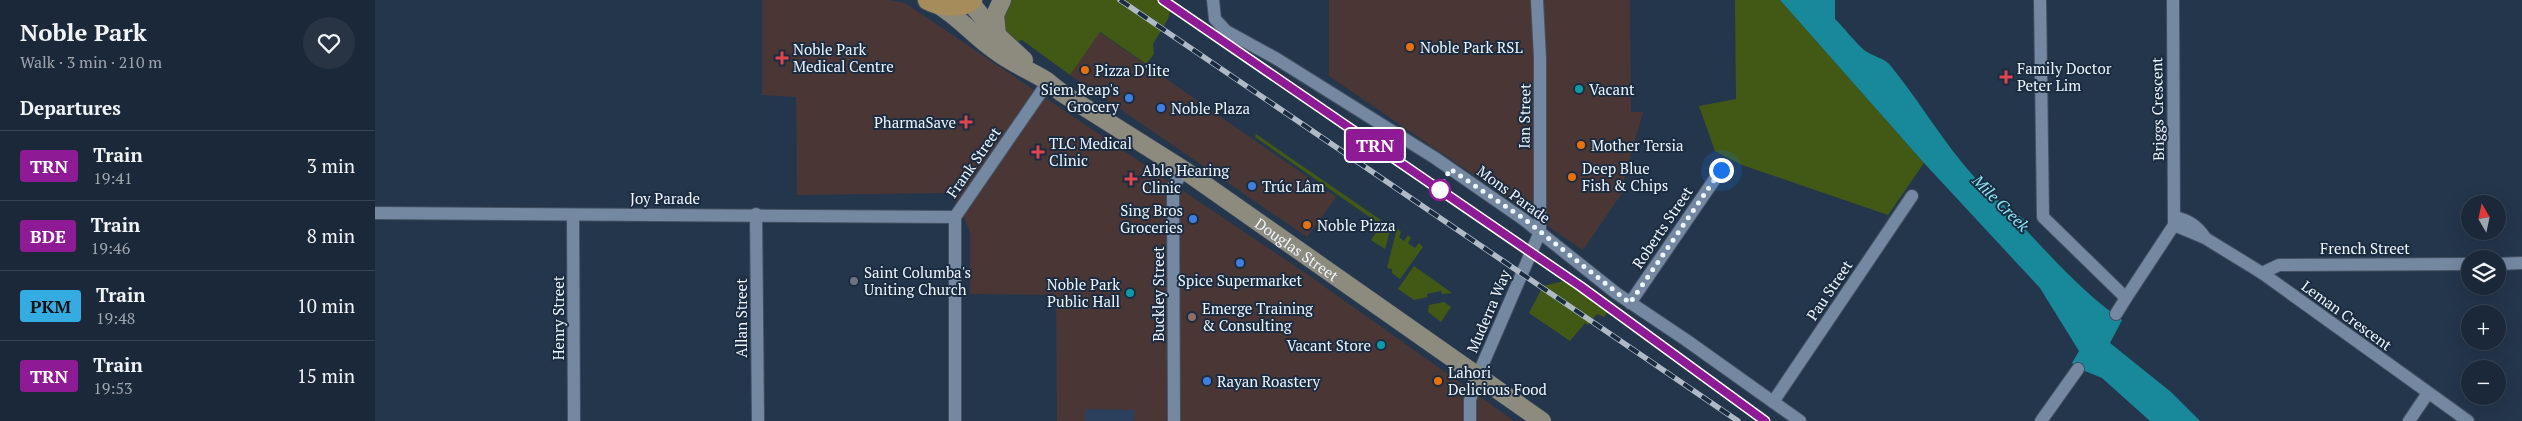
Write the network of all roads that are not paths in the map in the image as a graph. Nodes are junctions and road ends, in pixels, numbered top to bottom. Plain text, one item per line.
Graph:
1 (1002, 0) edge
2 (1213, 0) edge
3 (1537, 0) edge
4 (2040, 0) edge
5 (2173, 0) edge
6 (972, 1) edge
7 (932, 2) edge
8 (997, 35) junction
9 (1048, 82) joint
10 (1184, 170) junction
11 (1721, 170) dead end
12 (1912, 196) dead end
13 (375, 213) edge
14 (756, 214) junction
15 (573, 215) junction
16 (955, 217) junction
17 (2174, 221) junction
18 (1539, 232) junction
19 (2522, 263) edge
20 (2461, 264) edge
21 (2506, 264) edge
22 (2262, 273) junction
23 (2126, 298) junction
24 (1630, 303) junction
25 (2116, 314) dead end
26 (2078, 369) dead end
27 (1478, 375) junction
28 (2428, 393) junction
29 (1773, 402) junction
30 (574, 421) edge
31 (758, 421) edge
32 (955, 421) edge
33 (1174, 421) edge
34 (1471, 421) edge
35 (1542, 421) edge
36 (1800, 421) edge
37 (2041, 421) edge
38 (2409, 421) edge
39 (2469, 421) edge

1 - 8 main road
2 - 18 street, Mons Parade
3 - 18 street, Ian Street
4 - 23 street
5 - 17 street, Briggs Crescent
6 - 7 main road
6 - 8 main road
7 - 8 main road
9 - 10 main road, Douglas Street
9 - 16 street, Frank Street
10 - 27 main road, Douglas Street
10 - 33 street, Buckley Street
11 - 24 street, Roberts Street
12 - 29 street, Pau Street
13 - 15 street, Joy Parade
14 - 15 street, Joy Parade
14 - 16 street, Joy Parade
14 - 31 street, Allan Street
15 - 30 street, Henry Street
16 - 32 street, Frank Street
17 - 22 street, Leman Crescent
17 - 23 street
18 - 24 street, Mons Parade
18 - 27 street, Muderra Way
19 - 21 street
20 - 22 street, French Street
22 - 28 street, Leman Crescent
23 - 25 street
24 - 29 street, Mons Parade
26 - 37 street
27 - 34 street, Muderra Way
27 - 35 main road, Douglas Street
28 - 38 street
28 - 39 street, Leman Crescent
29 - 36 street, Mons Parade

